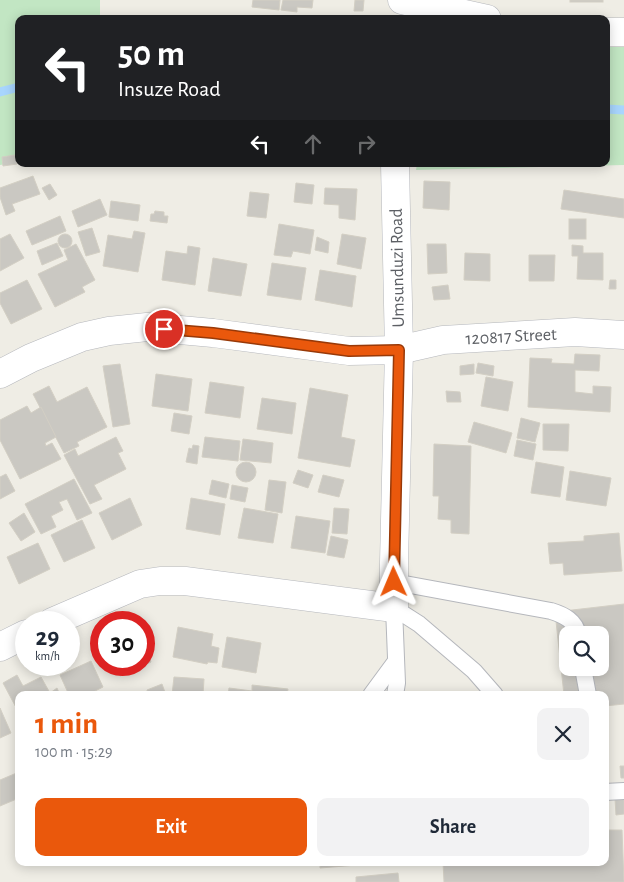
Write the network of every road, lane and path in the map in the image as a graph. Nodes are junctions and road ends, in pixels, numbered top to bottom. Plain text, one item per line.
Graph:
1 (398, 0) edge
2 (402, 0) edge
3 (398, 15) edge
4 (469, 15) edge
5 (610, 32) edge
6 (624, 32) edge
7 (395, 167) edge
8 (624, 335) edge
9 (399, 350) junction
10 (0, 374) edge
11 (394, 595) junction
12 (77, 611) edge
13 (575, 626) edge
14 (15, 639) edge
15 (0, 646) edge
16 (396, 661) junction
17 (585, 676) edge
18 (374, 691) edge
19 (396, 691) edge
20 (491, 691) edge
21 (587, 691) edge
22 (624, 790) edge
23 (609, 792) edge

1 - 3 street
2 - 4 street
5 - 6 street
7 - 9 street, Umsunduzi Road
8 - 9 street, 120817 Street
9 - 10 street, 120817 Street
9 - 11 street, Umsunduzi Road
11 - 12 street
11 - 13 lane
11 - 16 lane, Umsunduzi Road
11 - 20 lane
14 - 15 street
16 - 18 lane
16 - 19 lane, Umsunduzi Road
17 - 21 lane
22 - 23 lane

